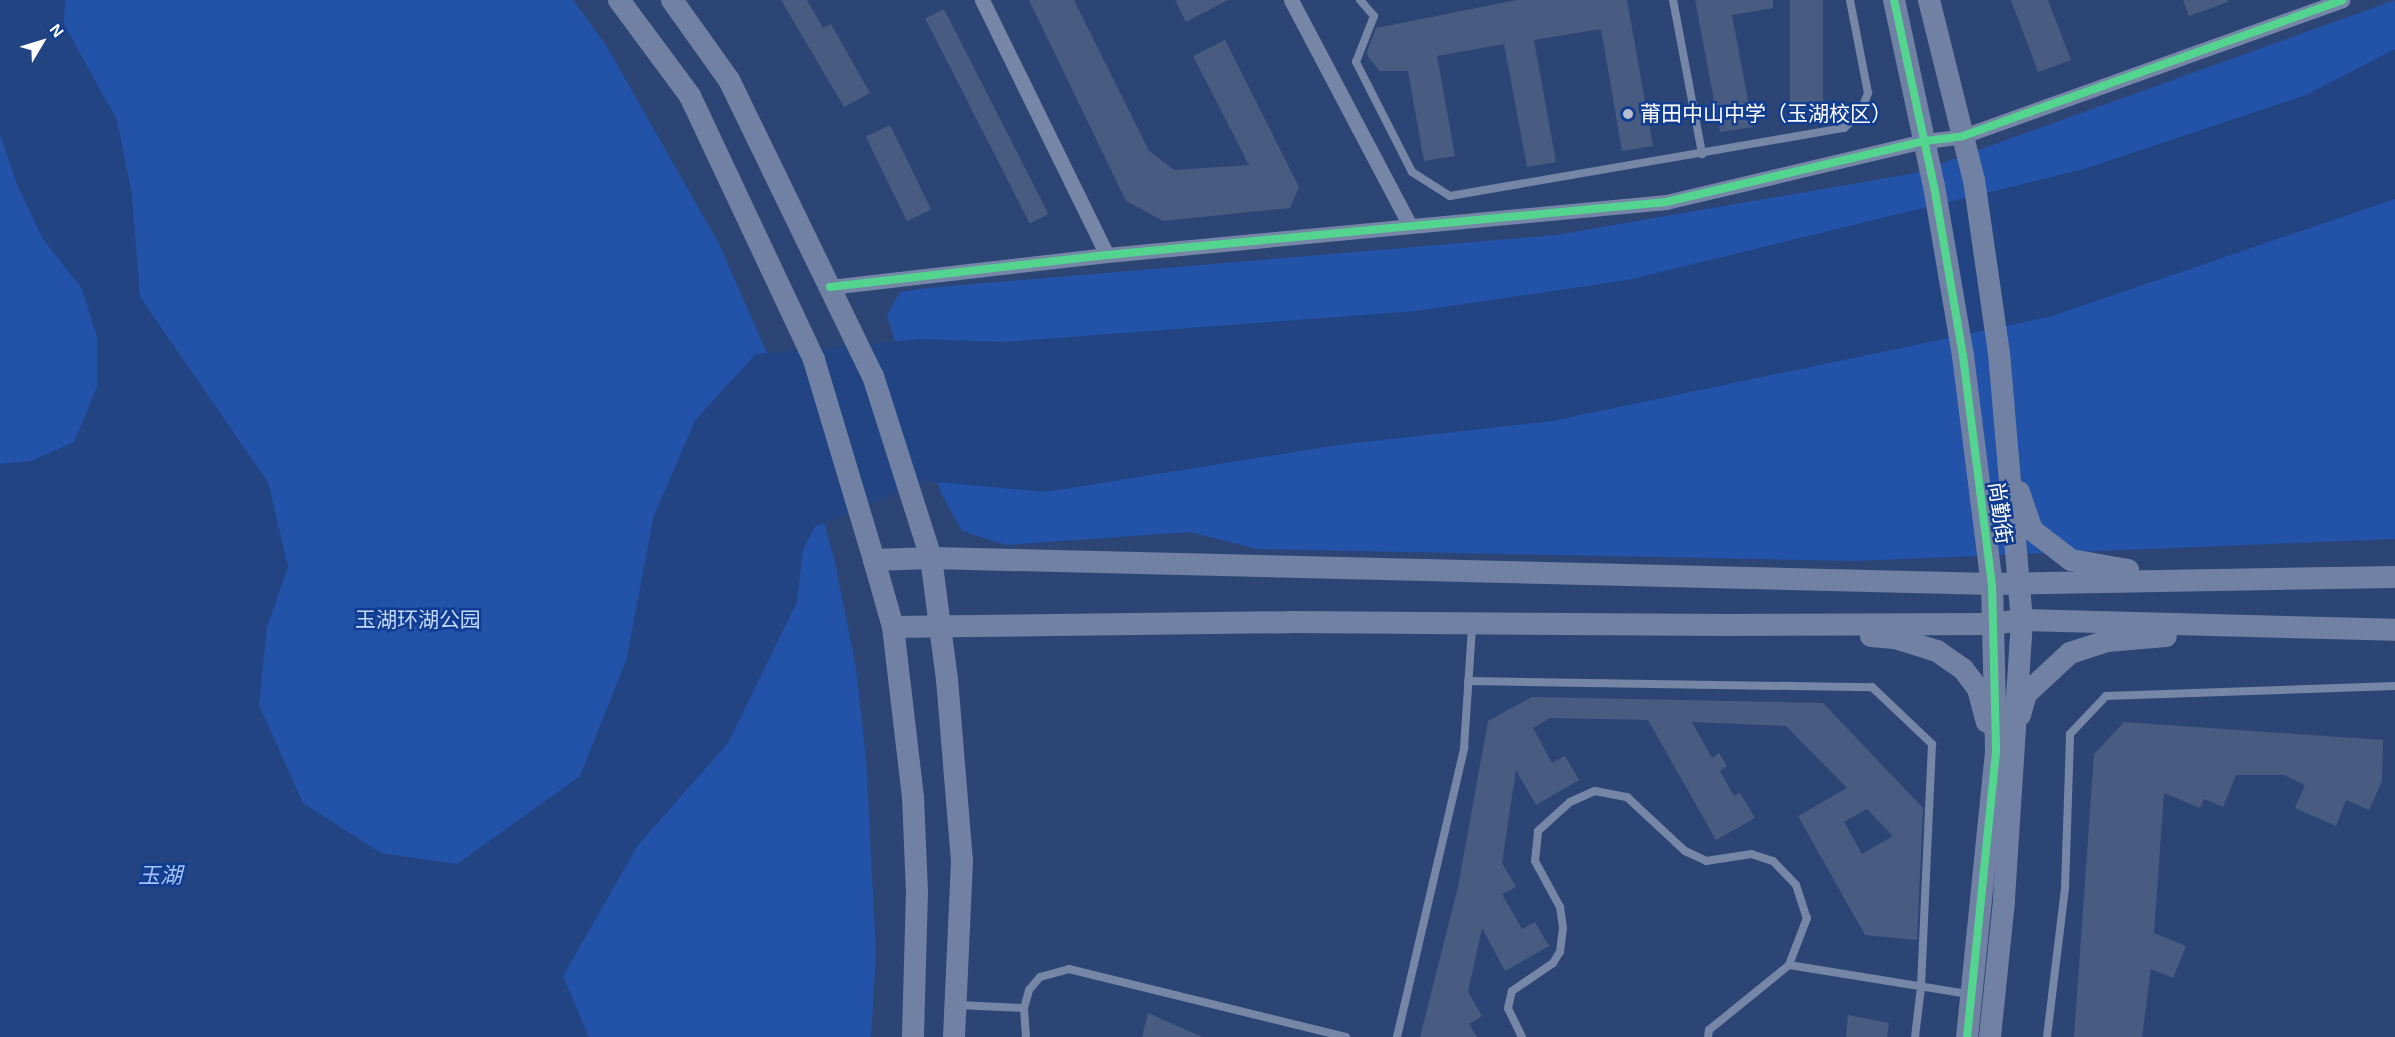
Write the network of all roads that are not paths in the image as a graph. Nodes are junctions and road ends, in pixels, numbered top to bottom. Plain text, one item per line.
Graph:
1 (618, 0) edge
2 (672, 0) edge
3 (982, 0) edge
4 (1291, 0) edge
5 (1360, 0) edge
6 (1673, 0) edge
7 (1850, 0) edge
8 (1894, 0) edge
9 (1929, 0) edge
10 (2342, 0) edge
11 (1963, 136) junction
12 (1925, 141) junction
13 (1702, 154) junction
14 (1410, 226) junction
15 (1107, 255) junction
16 (830, 287) junction
17 (2009, 464) junction
18 (931, 558) junction
19 (874, 560) junction
20 (2395, 577) edge
21 (2294, 579) junction
22 (1992, 584) junction
23 (2017, 584) junction
24 (2022, 620) junction
25 (1472, 624) junction
26 (1993, 624) junction
27 (1729, 625) junction
28 (892, 627) junction
29 (2296, 627) junction
30 (939, 628) junction
31 (2395, 630) edge
32 (1468, 681) junction
33 (2395, 686) edge
34 (2004, 747) junction
35 (1789, 965) junction
36 (1921, 987) junction
37 (1973, 995) junction
38 (955, 1005) junction
39 (1024, 1008) junction
40 (913, 1037) edge
41 (954, 1037) edge
42 (1026, 1037) edge
43 (1346, 1037) edge
44 (1397, 1037) edge
45 (1522, 1037) edge
46 (1708, 1037) edge
47 (1915, 1037) edge
48 (1966, 1037) edge
49 (1990, 1037) edge
50 (2047, 1037) edge

1 - 19 main road
2 - 16 main road
3 - 15 street
4 - 14 street
5 - 13 lane
6 - 13 lane
7 - 13 lane
8 - 12 main road, 尚勤街
9 - 11 main road, 尚勤街
10 - 11 street
11 - 12 street
11 - 17 main road, 尚勤街
12 - 14 street
12 - 22 main road, 尚勤街
14 - 15 street
15 - 16 street
16 - 18 main road
17 - 21 main road
17 - 23 main road, 尚勤街
18 - 19 main road
18 - 22 main road
18 - 30 main road
19 - 28 main road
20 - 21 main road
21 - 23 main road
22 - 23 main road
22 - 26 main road, 尚勤街
23 - 24 main road, 尚勤街
24 - 26 main road
24 - 29 main road
24 - 34 main road, 尚勤街
25 - 27 main road
25 - 30 main road
25 - 32 lane
26 - 27 main road
26 - 34 main road, 尚勤街
27 - 34 main road
28 - 30 main road
28 - 40 main road
29 - 31 main road
29 - 34 main road
30 - 38 main road
32 - 36 lane
32 - 44 lane
33 - 50 lane
34 - 37 main road, 尚勤街
34 - 49 main road, 尚勤街
35 - 36 lane
35 - 45 lane
35 - 46 lane
36 - 37 lane
36 - 47 lane
37 - 48 main road, 尚勤街
38 - 39 lane
38 - 41 main road
39 - 42 lane
39 - 43 lane

